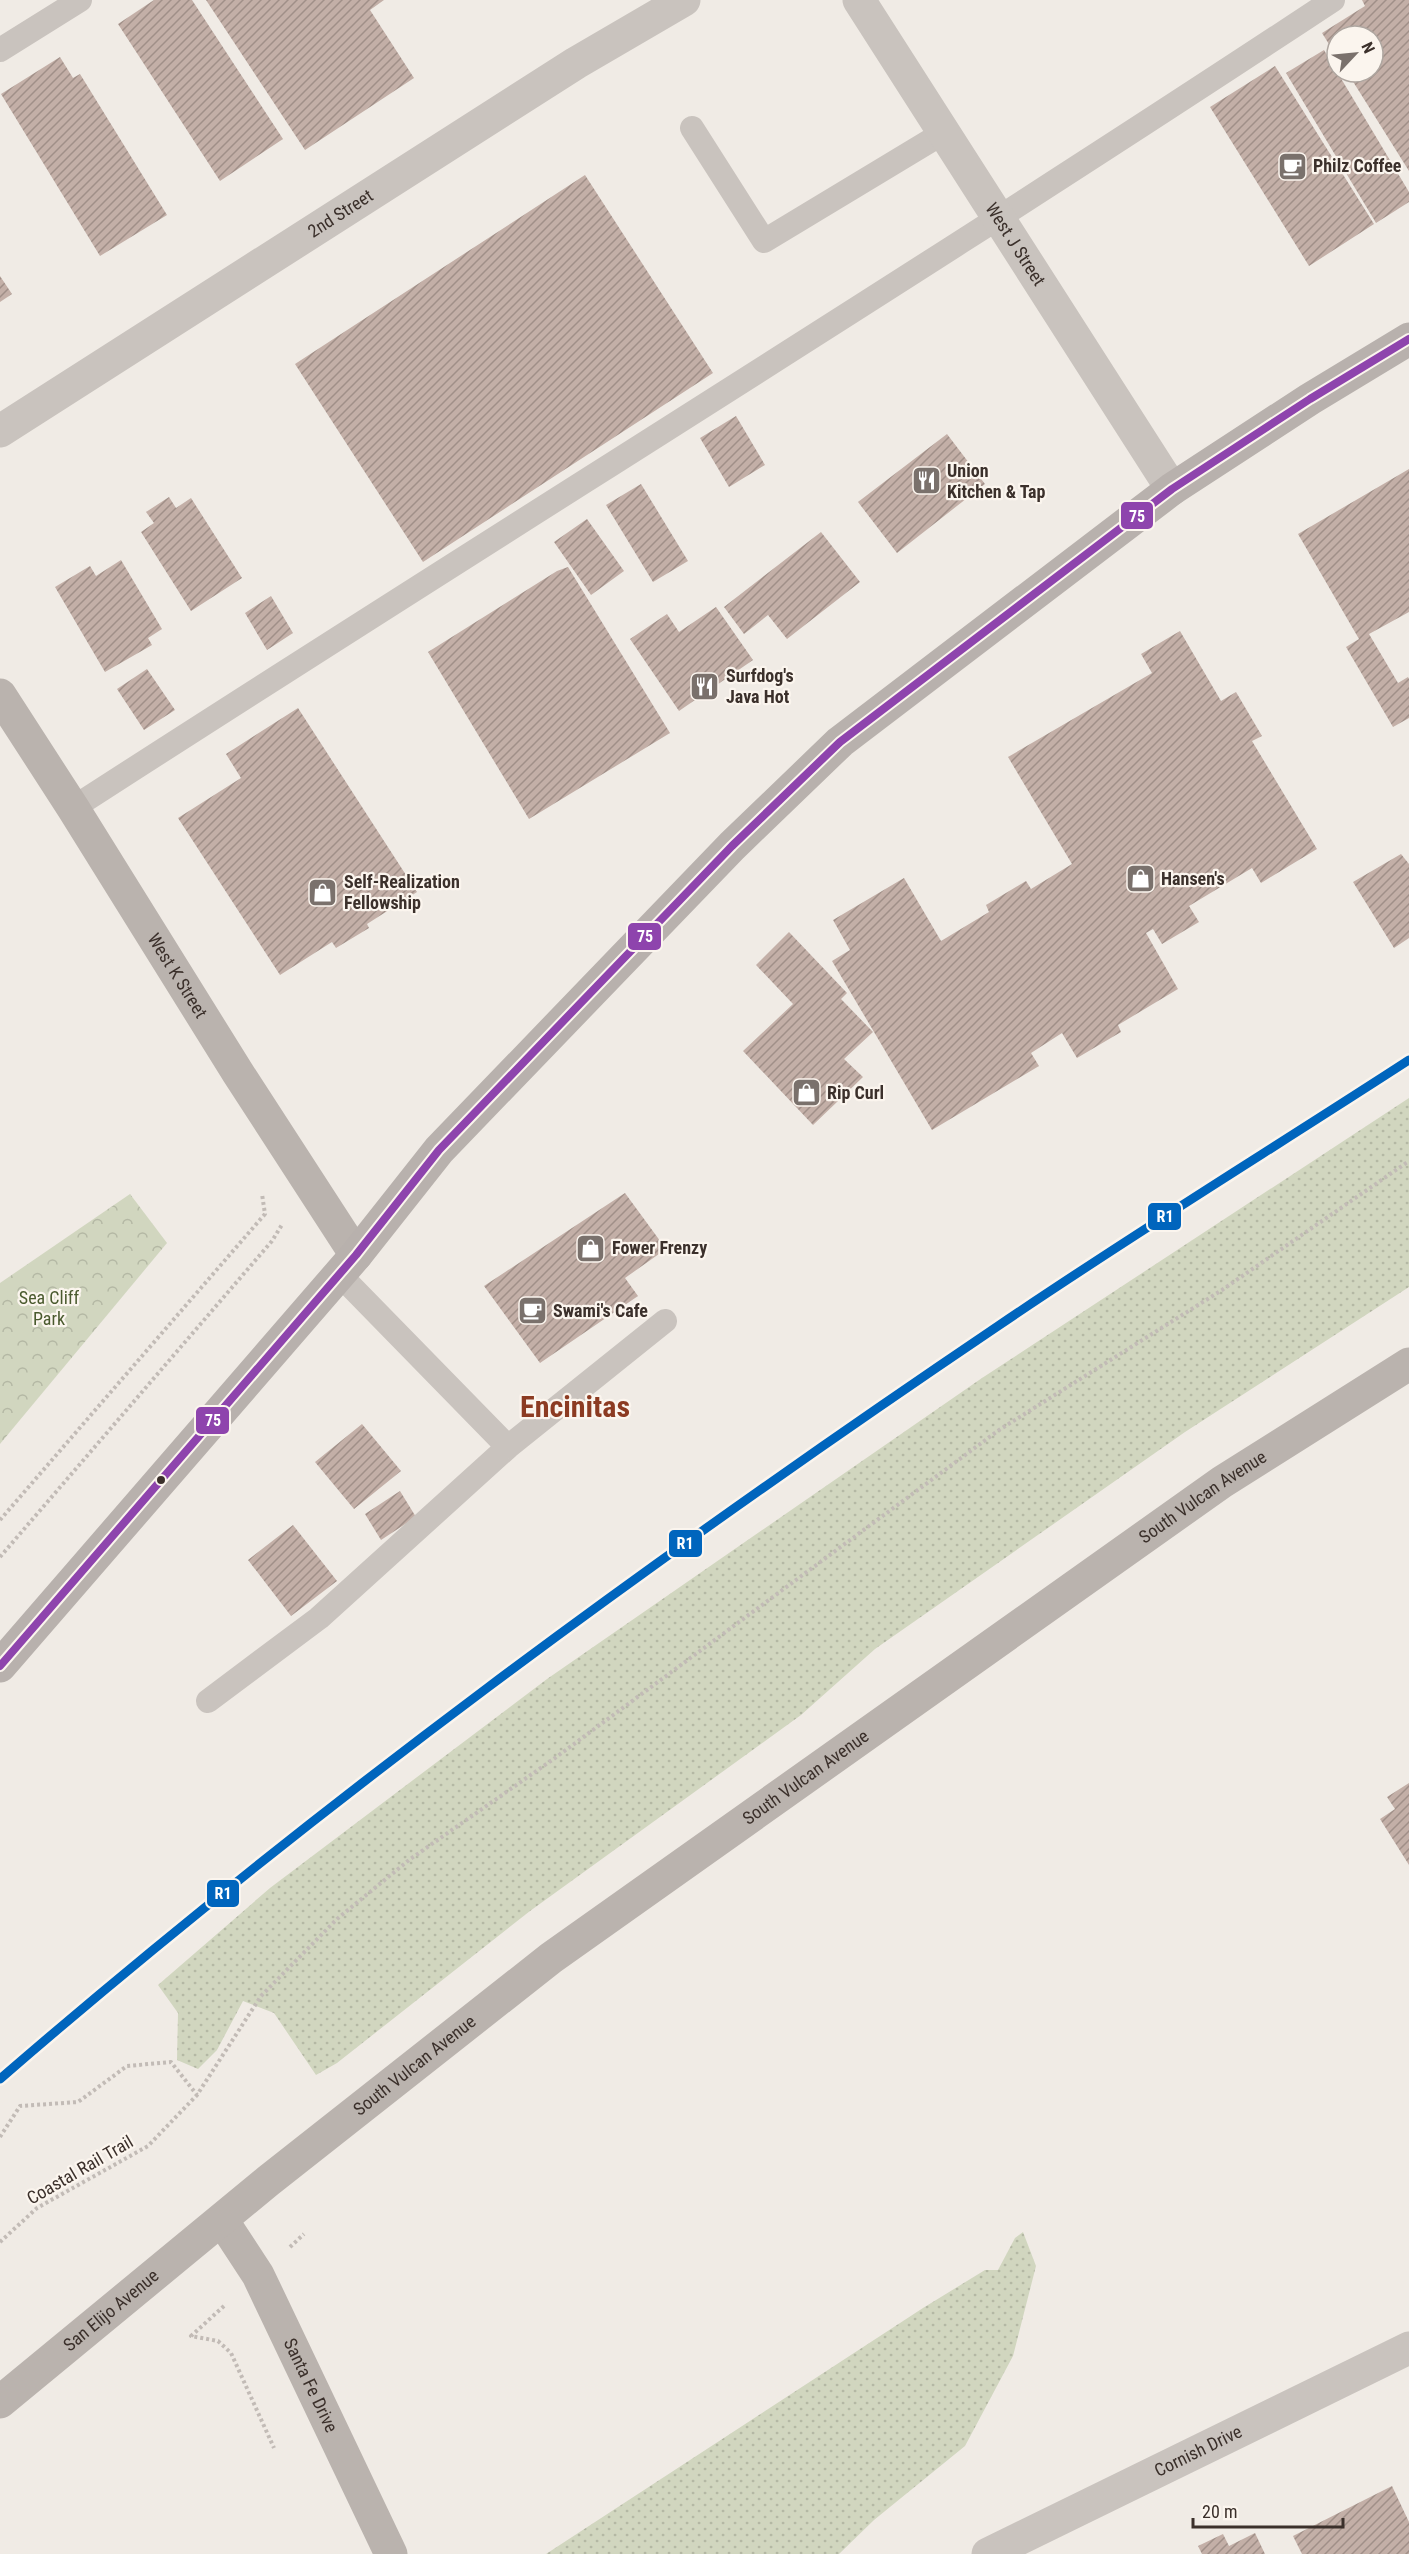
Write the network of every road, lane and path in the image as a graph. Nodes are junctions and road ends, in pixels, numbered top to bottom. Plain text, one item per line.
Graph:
1 (80, 0) edge
2 (684, 0) edge
3 (859, 0) edge
4 (1333, 0) edge
5 (0, 50) edge
6 (692, 128) dead end
7 (943, 133) junction
8 (998, 218) junction
9 (1409, 339) edge
10 (0, 431) edge
11 (1172, 489) junction
12 (0, 695) edge
13 (73, 808) junction
14 (1409, 1161) edge
15 (296, 1162) junction
16 (262, 1194) dead end
17 (347, 1265) junction
18 (665, 1321) dead end
19 (1409, 1364) edge
20 (508, 1447) junction
21 (0, 1520) edge
22 (0, 1557) edge
23 (0, 1666) edge
24 (208, 1701) dead end
25 (197, 2095) junction
26 (0, 2138) edge
27 (222, 2220) junction
28 (0, 2242) edge
29 (1409, 2348) edge
30 (0, 2402) edge
31 (391, 2554) edge
32 (988, 2554) edge

1 - 5 lane
2 - 10 street, 2nd Street
3 - 7 street, West J Street
4 - 8 lane
6 - 7 lane
7 - 8 street, West J Street
8 - 11 street, West J Street
8 - 13 lane
9 - 11 main road
11 - 17 main road
12 - 13 main road, West K Street
13 - 15 main road, West K Street
14 - 25 path, Coastal Rail Trail
15 - 17 main road, West K Street
15 - 22 path
16 - 21 path
17 - 20 lane
17 - 23 main road
18 - 20 lane
19 - 27 main road, South Vulcan Avenue
20 - 24 lane
25 - 26 path
25 - 28 path, Coastal Rail Trail
27 - 30 main road, San Elijo Avenue
27 - 31 main road, Santa Fe Drive
29 - 32 street, Cornish Drive

